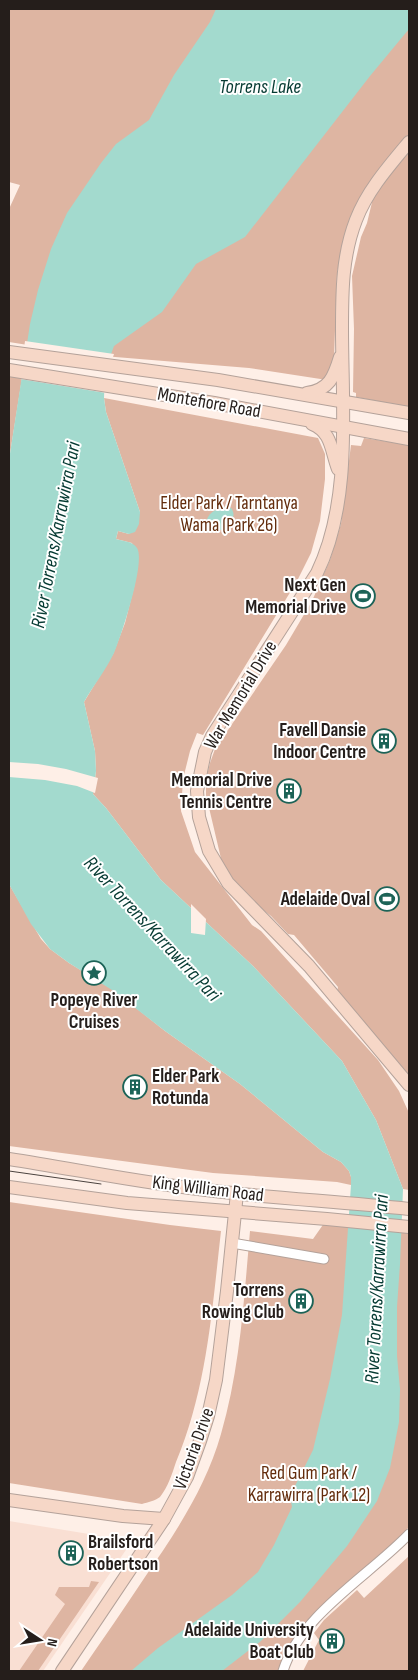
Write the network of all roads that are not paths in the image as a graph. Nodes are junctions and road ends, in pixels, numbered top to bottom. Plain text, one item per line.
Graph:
1 (409, 142) edge
2 (342, 347) junction
3 (9, 352) edge
4 (9, 370) edge
5 (292, 392) junction
6 (343, 401) junction
7 (409, 413) edge
8 (298, 418) junction
9 (344, 427) junction
10 (409, 438) edge
11 (341, 476) junction
12 (398, 1071) junction
13 (409, 1085) edge
14 (409, 1094) edge
15 (9, 1159) edge
16 (9, 1187) edge
17 (237, 1193) junction
18 (409, 1209) edge
19 (235, 1211) junction
20 (409, 1227) edge
21 (232, 1243) junction
22 (324, 1259) dead end
23 (9, 1500) edge
24 (123, 1516) junction
25 (164, 1519) junction
26 (409, 1534) edge
27 (153, 1536) junction
28 (62, 1671) edge
29 (283, 1671) edge

1 - 2 street, War Memorial Drive
2 - 5 street
2 - 6 street, War Memorial Drive
3 - 5 street, Montefiore Road
4 - 8 street, Montefiore Road
5 - 6 street, Montefiore Road
6 - 7 street, Montefiore Road
6 - 9 street, War Memorial Drive
8 - 9 street, Montefiore Road
8 - 11 street
9 - 10 street, Montefiore Road
9 - 11 street, War Memorial Drive
11 - 12 street, War Memorial Drive
12 - 13 street, War Memorial Drive
12 - 14 street
15 - 17 street, King William Road
16 - 19 street, King William Road
17 - 18 street, King William Road
17 - 19 street, Victoria Drive
19 - 20 street, King William Road
19 - 21 street, Victoria Drive
21 - 22 street
21 - 25 street, Victoria Drive
23 - 24 street
24 - 25 street
24 - 27 street
25 - 27 street, Victoria Drive
26 - 29 street
27 - 28 street, Victoria Drive

